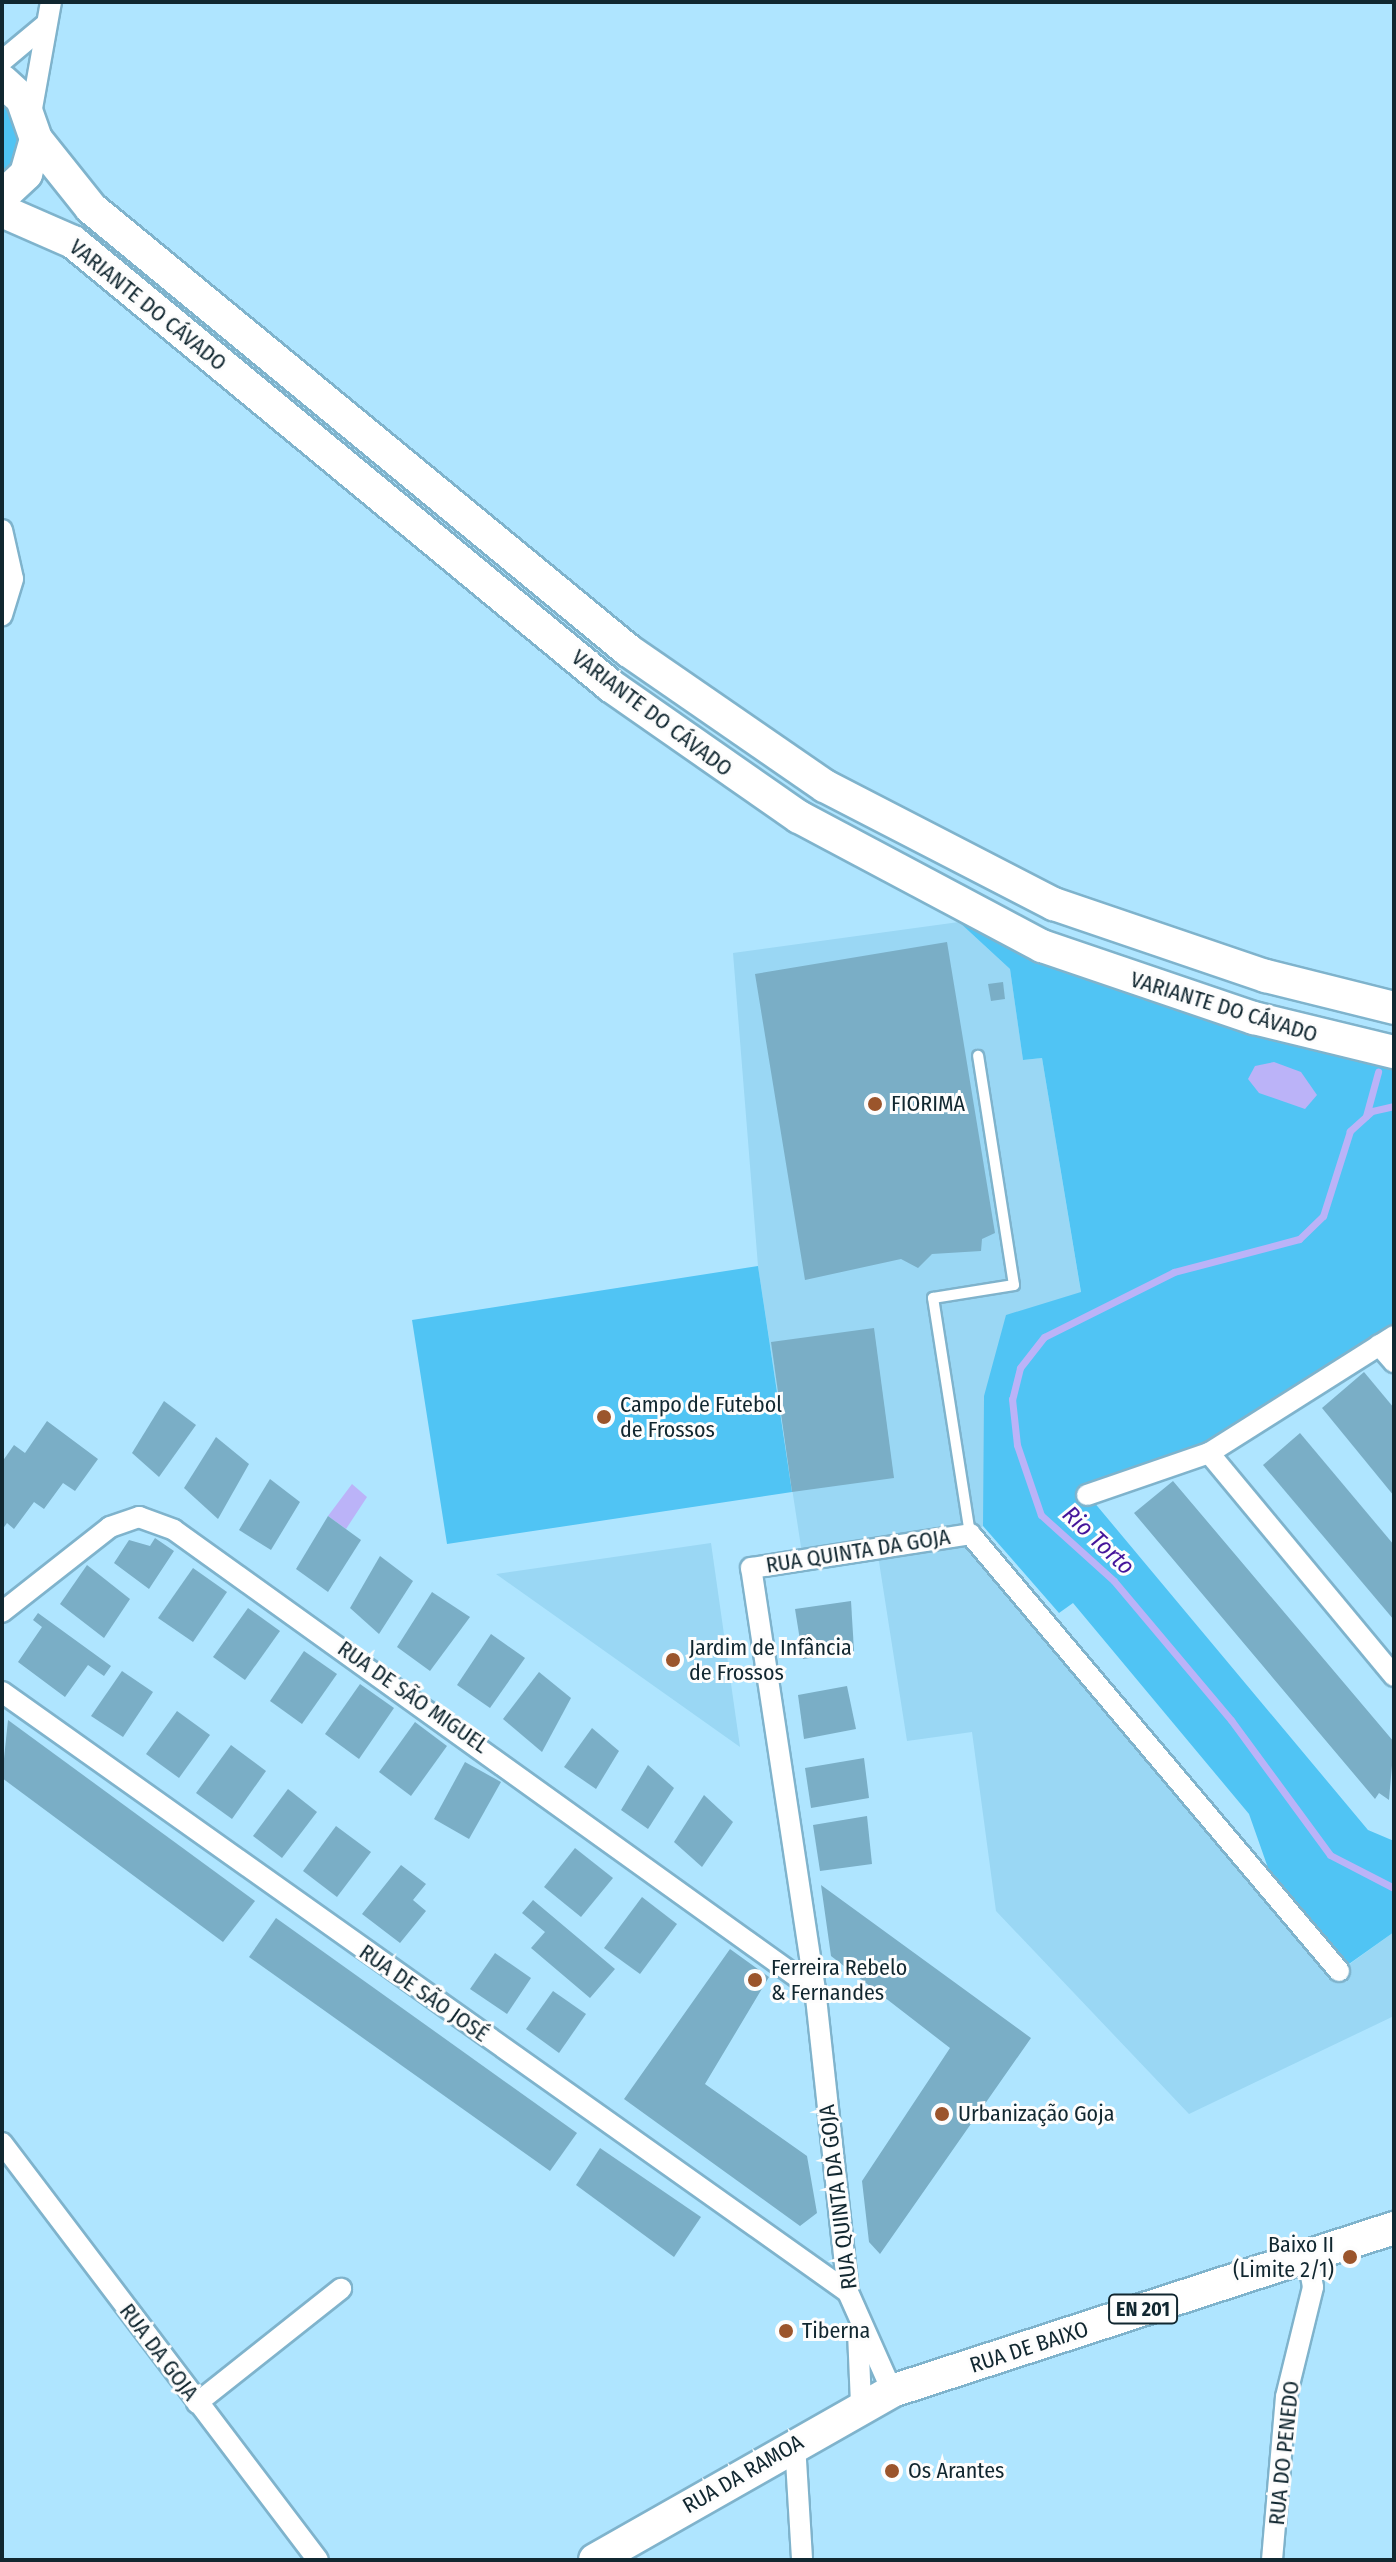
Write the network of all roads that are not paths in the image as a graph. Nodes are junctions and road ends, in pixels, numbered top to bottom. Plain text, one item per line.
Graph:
1 (51, 2) edge
2 (45, 25) junction
3 (2, 61) edge
4 (2, 81) edge
5 (34, 127) junction
6 (2, 196) edge
7 (2, 211) edge
8 (2, 530) edge
9 (2, 615) edge
10 (1394, 1008) edge
11 (1394, 1052) edge
12 (978, 1056) dead end
13 (1386, 1340) edge
14 (1394, 1362) edge
15 (1209, 1453) junction
16 (1087, 1495) dead end
17 (970, 1534) junction
18 (2, 1612) edge
19 (1394, 1676) edge
20 (2, 1692) edge
21 (1339, 1971) dead end
22 (815, 1990) junction
23 (2, 2143) edge
24 (1394, 2228) edge
25 (1307, 2253) junction
26 (341, 2289) dead end
27 (848, 2292) junction
28 (858, 2328) junction
29 (892, 2391) junction
30 (197, 2403) junction
31 (861, 2405) junction
32 (782, 2452) junction
33 (797, 2505) junction
34 (318, 2560) edge
35 (595, 2560) edge
36 (802, 2560) edge
37 (1272, 2560) edge

1 - 2 street
2 - 3 street
2 - 5 street
4 - 5 main road, VARIANTE DO CÁVADO
5 - 6 main road
5 - 10 main road, VARIANTE DO CÁVADO
7 - 11 main road, VARIANTE DO CÁVADO
8 - 9 street
12 - 17 lane
13 - 14 street
13 - 15 street
15 - 16 street
15 - 19 street
17 - 21 street, RUA QUINTA DA GOJA
17 - 22 street, RUA QUINTA DA GOJA
18 - 22 street, RUA DE SÃO MIGUEL
20 - 27 street, RUA DE SÃO JOSÉ
22 - 27 street, RUA QUINTA DA GOJA
23 - 30 street, RUA DA GOJA
24 - 25 main road, RUA DE BAIXO / EN 201
25 - 29 main road, RUA DE BAIXO / EN 201
25 - 37 street, RUA DO PENEDO
26 - 30 street
27 - 28 street, RUA QUINTA DA GOJA
28 - 29 street, RUA QUINTA DA GOJA
28 - 31 street, RUA QUINTA DA GOJA
29 - 31 main road, RUA DA RAMOA / EN 201
30 - 34 street, RUA DA GOJA
31 - 32 main road, RUA DA RAMOA / EN 201
32 - 33 street
32 - 33 street
32 - 35 main road, RUA DA RAMOA / EN 201
33 - 36 street

